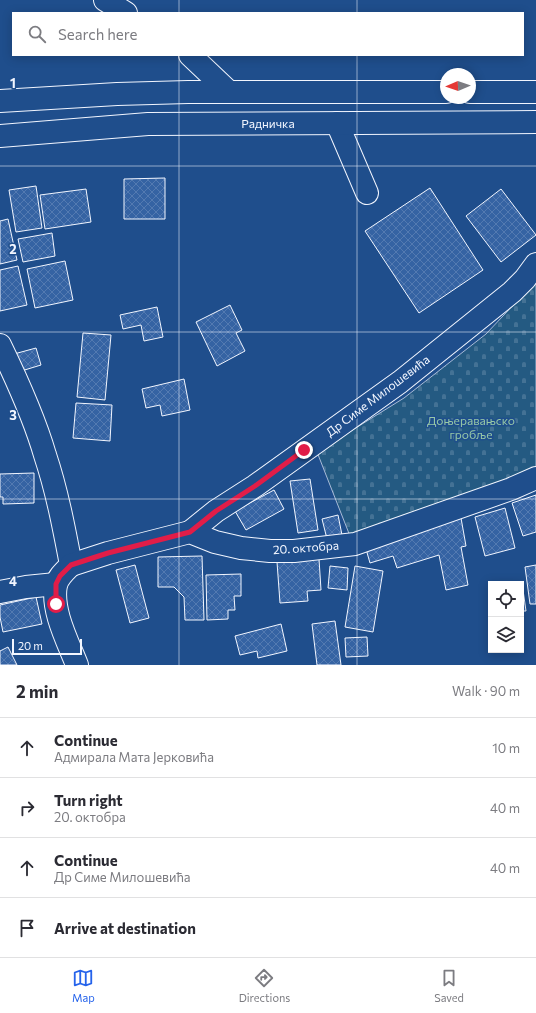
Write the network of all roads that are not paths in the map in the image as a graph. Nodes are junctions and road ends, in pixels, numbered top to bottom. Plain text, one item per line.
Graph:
1 (105, 0) edge
2 (124, 12) edge
3 (191, 56) edge
4 (229, 92) junction
5 (440, 92) edge
6 (476, 92) edge
7 (536, 92) edge
8 (0, 101) edge
9 (536, 122) edge
10 (337, 123) junction
11 (0, 136) edge
12 (367, 193) dead end
13 (536, 264) edge
14 (0, 345) edge
15 (6, 373) edge
16 (536, 478) edge
17 (190, 532) junction
18 (71, 565) junction
19 (56, 584) junction
20 (0, 592) edge
21 (77, 665) edge

1 - 2 street
3 - 4 street
4 - 5 street
4 - 8 street
6 - 7 street
9 - 10 street, Радничка
10 - 11 street, Радничка
10 - 12 street
13 - 17 street, Др Симе Милошевића
14 - 15 street
15 - 18 street
16 - 17 street, 20. октобра
17 - 18 street
18 - 19 street
19 - 20 street
19 - 21 street

